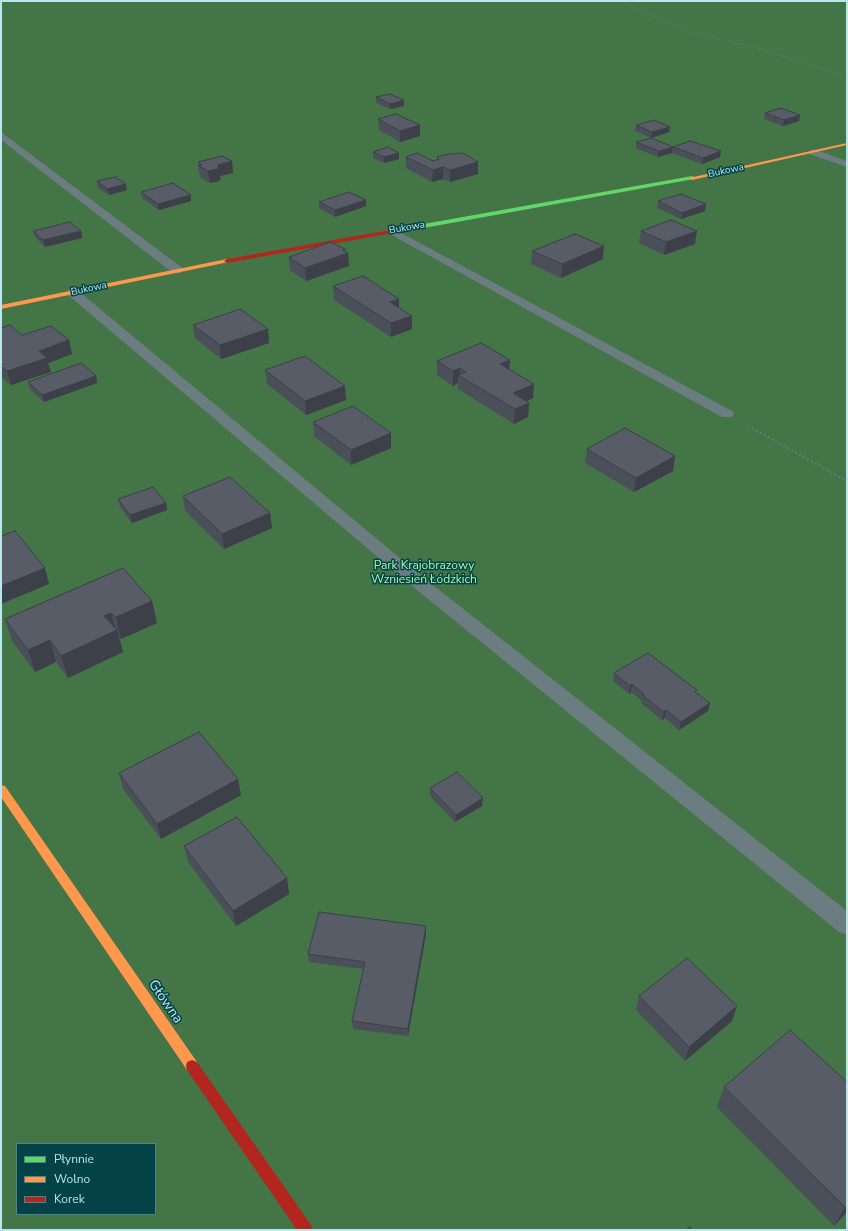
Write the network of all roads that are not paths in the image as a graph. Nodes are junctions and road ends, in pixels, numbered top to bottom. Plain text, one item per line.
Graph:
1 (1, 136) edge
2 (847, 144) edge
3 (813, 152) junction
4 (847, 164) edge
5 (392, 231) junction
6 (177, 270) junction
7 (72, 292) junction
8 (1, 307) edge
9 (727, 414) road end
10 (1, 789) edge
11 (847, 925) edge
12 (306, 1230) edge

1 - 6 lane
2 - 3 street, Bukowa
3 - 4 lane
3 - 5 street, Bukowa
5 - 6 street, Bukowa
5 - 9 lane
6 - 7 street, Bukowa
7 - 8 street, Bukowa
7 - 11 lane
10 - 12 street, Główna

